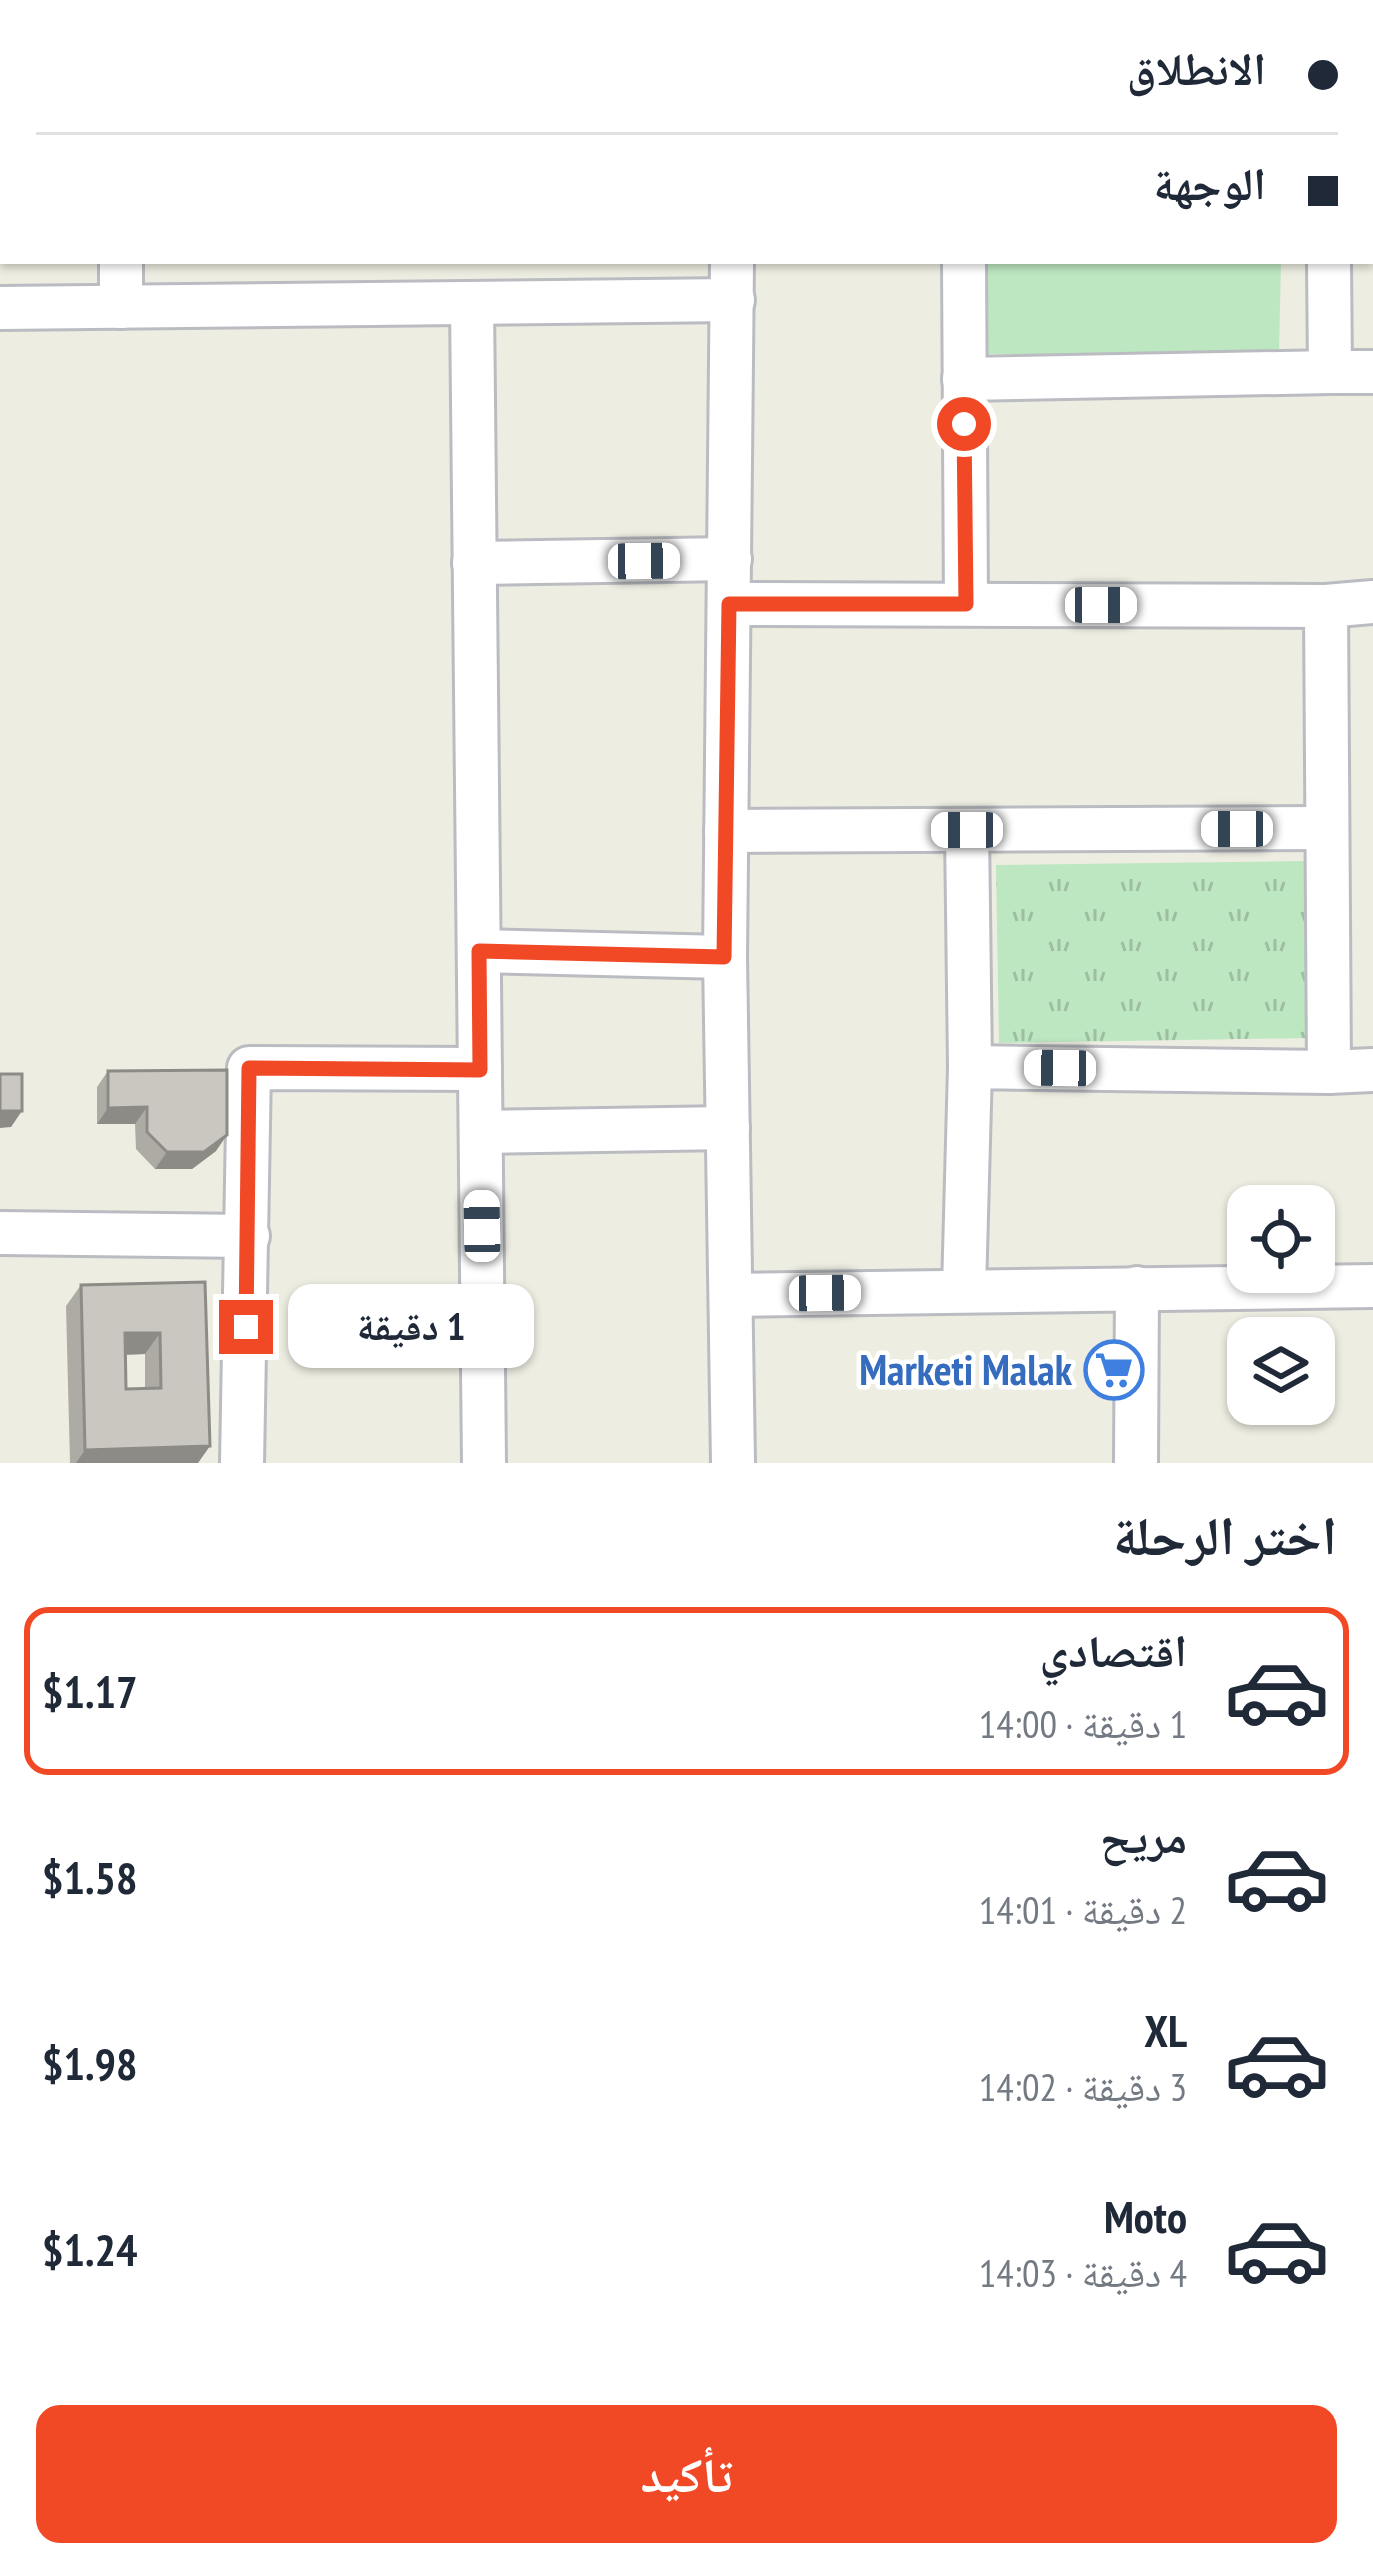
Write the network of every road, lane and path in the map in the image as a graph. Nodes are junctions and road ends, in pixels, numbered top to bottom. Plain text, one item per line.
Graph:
1 (121, 264) edge
2 (964, 264) edge
3 (1329, 264) edge
4 (733, 280) edge
5 (472, 303) junction
6 (122, 307) junction
7 (0, 308) edge
8 (1330, 372) junction
9 (1373, 372) edge
10 (964, 379) junction
11 (730, 560) junction
12 (474, 563) junction
13 (1373, 602) edge
14 (729, 604) junction
15 (966, 604) junction
16 (1326, 606) junction
17 (1327, 828) junction
18 (967, 830) junction
19 (726, 831) junction
20 (479, 951) junction
21 (724, 957) junction
22 (970, 1067) junction
23 (480, 1070) junction
24 (1373, 1070) edge
25 (1329, 1072) junction
26 (728, 1128) junction
27 (481, 1132) junction
28 (0, 1233) edge
29 (248, 1236) junction
30 (1373, 1286) edge
31 (1137, 1288) junction
32 (964, 1290) junction
33 (732, 1294) junction
34 (242, 1463) edge
35 (484, 1463) edge
36 (733, 1463) edge
37 (1136, 1463) edge

1 - 6 street
2 - 10 street
3 - 8 street
4 - 5 street
4 - 11 street
5 - 6 street
5 - 12 street
6 - 7 street
8 - 9 street
8 - 10 street
10 - 15 street
11 - 12 street
11 - 14 street
12 - 20 street
13 - 16 street
14 - 15 street
14 - 19 street
15 - 16 street
16 - 17 street
17 - 18 street
17 - 25 street
18 - 19 street
18 - 22 street
19 - 21 street
20 - 21 street
20 - 23 street
21 - 26 street
22 - 25 street
22 - 32 street
23 - 27 street
23 - 29 street
24 - 25 street
26 - 27 street
26 - 33 street
27 - 35 street
28 - 29 street
29 - 34 street
30 - 31 street
31 - 32 street
31 - 37 street
32 - 33 street
33 - 36 street

